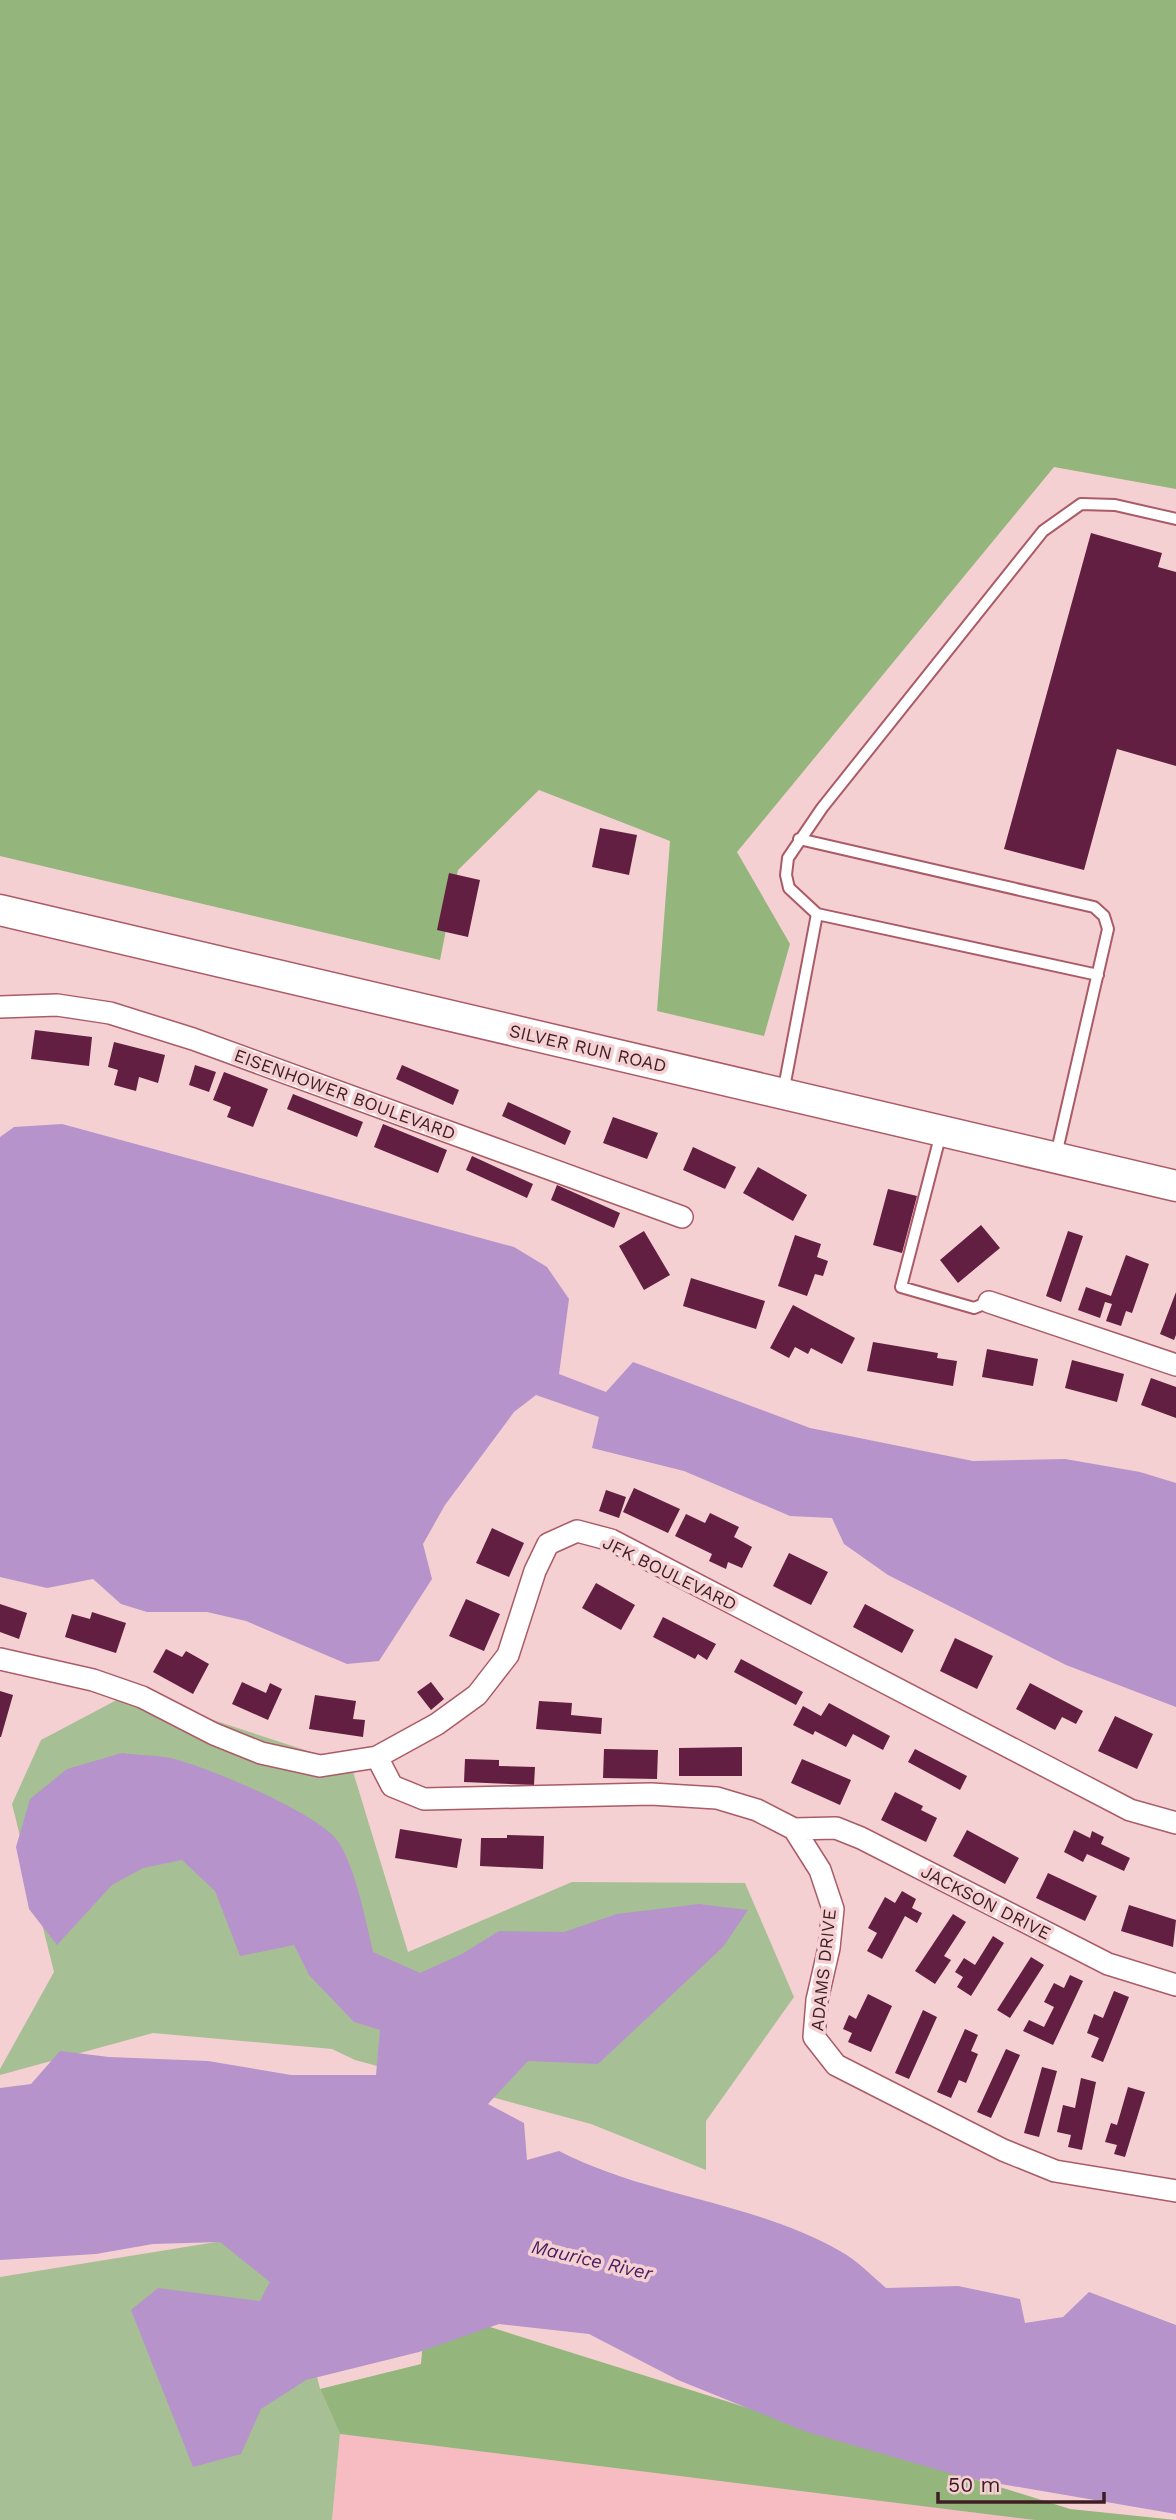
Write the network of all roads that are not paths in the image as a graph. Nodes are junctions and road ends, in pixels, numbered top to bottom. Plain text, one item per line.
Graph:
1 (1176, 519) edge
2 (799, 839) junction
3 (0, 910) edge
4 (817, 914) junction
5 (1098, 975) junction
6 (0, 1007) edge
7 (783, 1093) junction
8 (942, 1131) junction
9 (1056, 1158) junction
10 (1176, 1186) edge
11 (682, 1217) dead end
12 (989, 1302) joint
13 (1176, 1366) edge
14 (0, 1659) edge
15 (377, 1756) junction
16 (1176, 1823) edge
17 (794, 1829) junction
18 (1176, 1985) edge
19 (1176, 2191) edge

1 - 2 lane
2 - 4 lane
2 - 5 lane
3 - 7 main road, SILVER RUN ROAD
4 - 5 lane
4 - 7 lane
5 - 9 lane
6 - 11 street, EISENHOWER BOULEVARD
7 - 8 main road, SILVER RUN ROAD
8 - 9 main road, SILVER RUN ROAD
8 - 12 lane
9 - 10 main road, SILVER RUN ROAD
12 - 13 street
14 - 15 street, JFK BOULEVARD
15 - 16 street, JFK BOULEVARD
15 - 17 street
17 - 18 street, JACKSON DRIVE
17 - 19 street, ADAMS DRIVE

